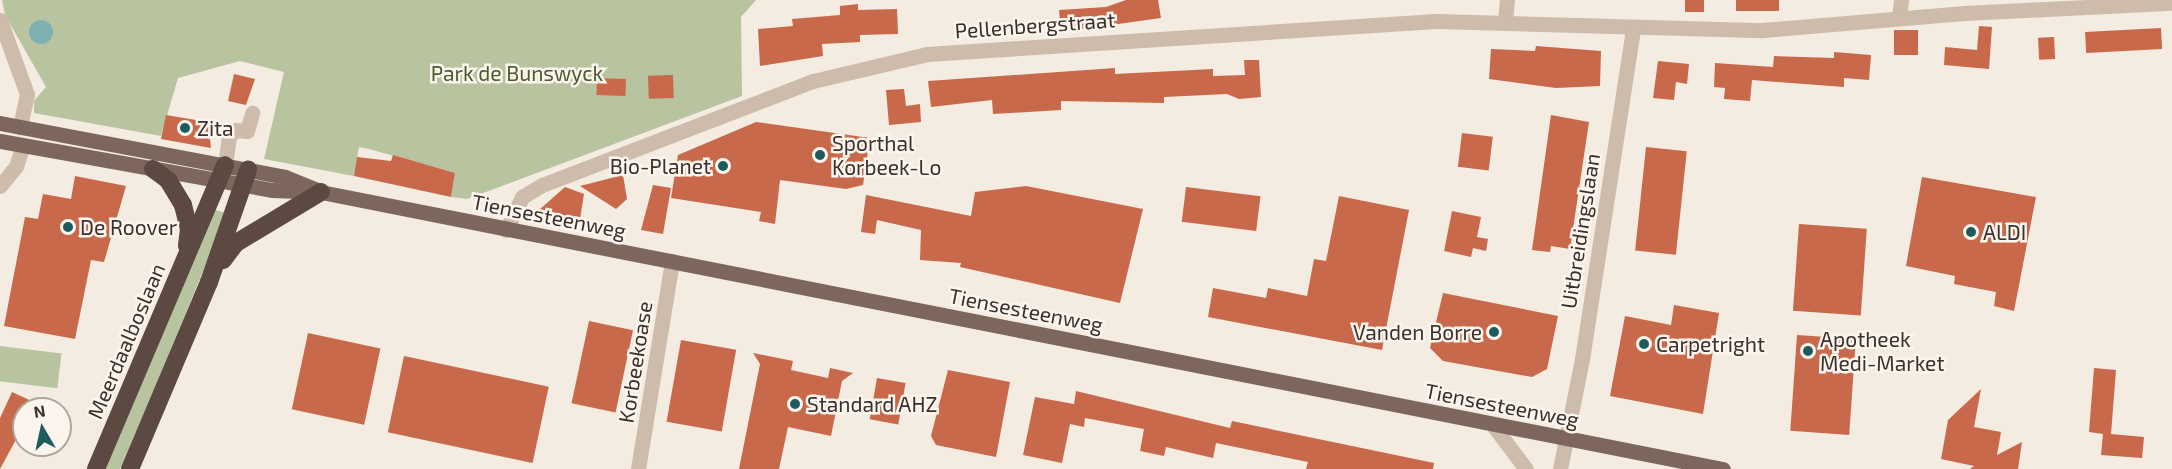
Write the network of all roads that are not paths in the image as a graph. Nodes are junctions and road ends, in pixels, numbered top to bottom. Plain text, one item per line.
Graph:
1 (1507, 0) edge
2 (1901, 0) edge
3 (2172, 3) edge
4 (1899, 17) junction
5 (0, 20) edge
6 (1505, 22) junction
7 (1633, 28) junction
8 (252, 113) dead end
9 (0, 123) edge
10 (20, 127) junction
11 (0, 141) edge
12 (22, 146) junction
13 (153, 169) junction
14 (223, 173) junction
15 (246, 177) junction
16 (0, 186) edge
17 (321, 192) junction
18 (506, 230) junction
19 (672, 261) junction
20 (180, 271) junction
21 (209, 282) junction
22 (1492, 424) junction
23 (1567, 439) junction
24 (96, 469) edge
25 (130, 469) edge
26 (638, 469) edge
27 (1526, 469) edge
28 (1560, 469) edge
29 (1723, 469) edge

1 - 6 street
2 - 4 street
3 - 4 street, Pellenbergstraat
4 - 7 street, Pellenbergstraat
5 - 10 street
6 - 7 street, Pellenbergstraat
6 - 18 street, Pellenbergstraat
7 - 23 street, Uitbreidingslaan
8 - 14 street
9 - 10 main road, Tiensesteenweg
10 - 14 main road, Tiensesteenweg
11 - 12 main road, Tiensesteenweg
12 - 13 main road, Tiensesteenweg
12 - 16 street
13 - 14 main road, Tiensesteenweg
13 - 20 highway
14 - 15 main road, Tiensesteenweg
14 - 20 highway, Meerdaalboslaan
15 - 17 main road, Tiensesteenweg
15 - 21 highway
17 - 18 main road, Tiensesteenweg
17 - 21 highway
18 - 19 main road, Tiensesteenweg
19 - 22 main road, Tiensesteenweg
19 - 26 street, Korbeekoase
20 - 24 highway, Meerdaalboslaan
21 - 25 highway
22 - 23 main road, Tiensesteenweg
22 - 27 street
23 - 28 street, Uitbreidingslaan
23 - 29 main road, Tiensesteenweg

